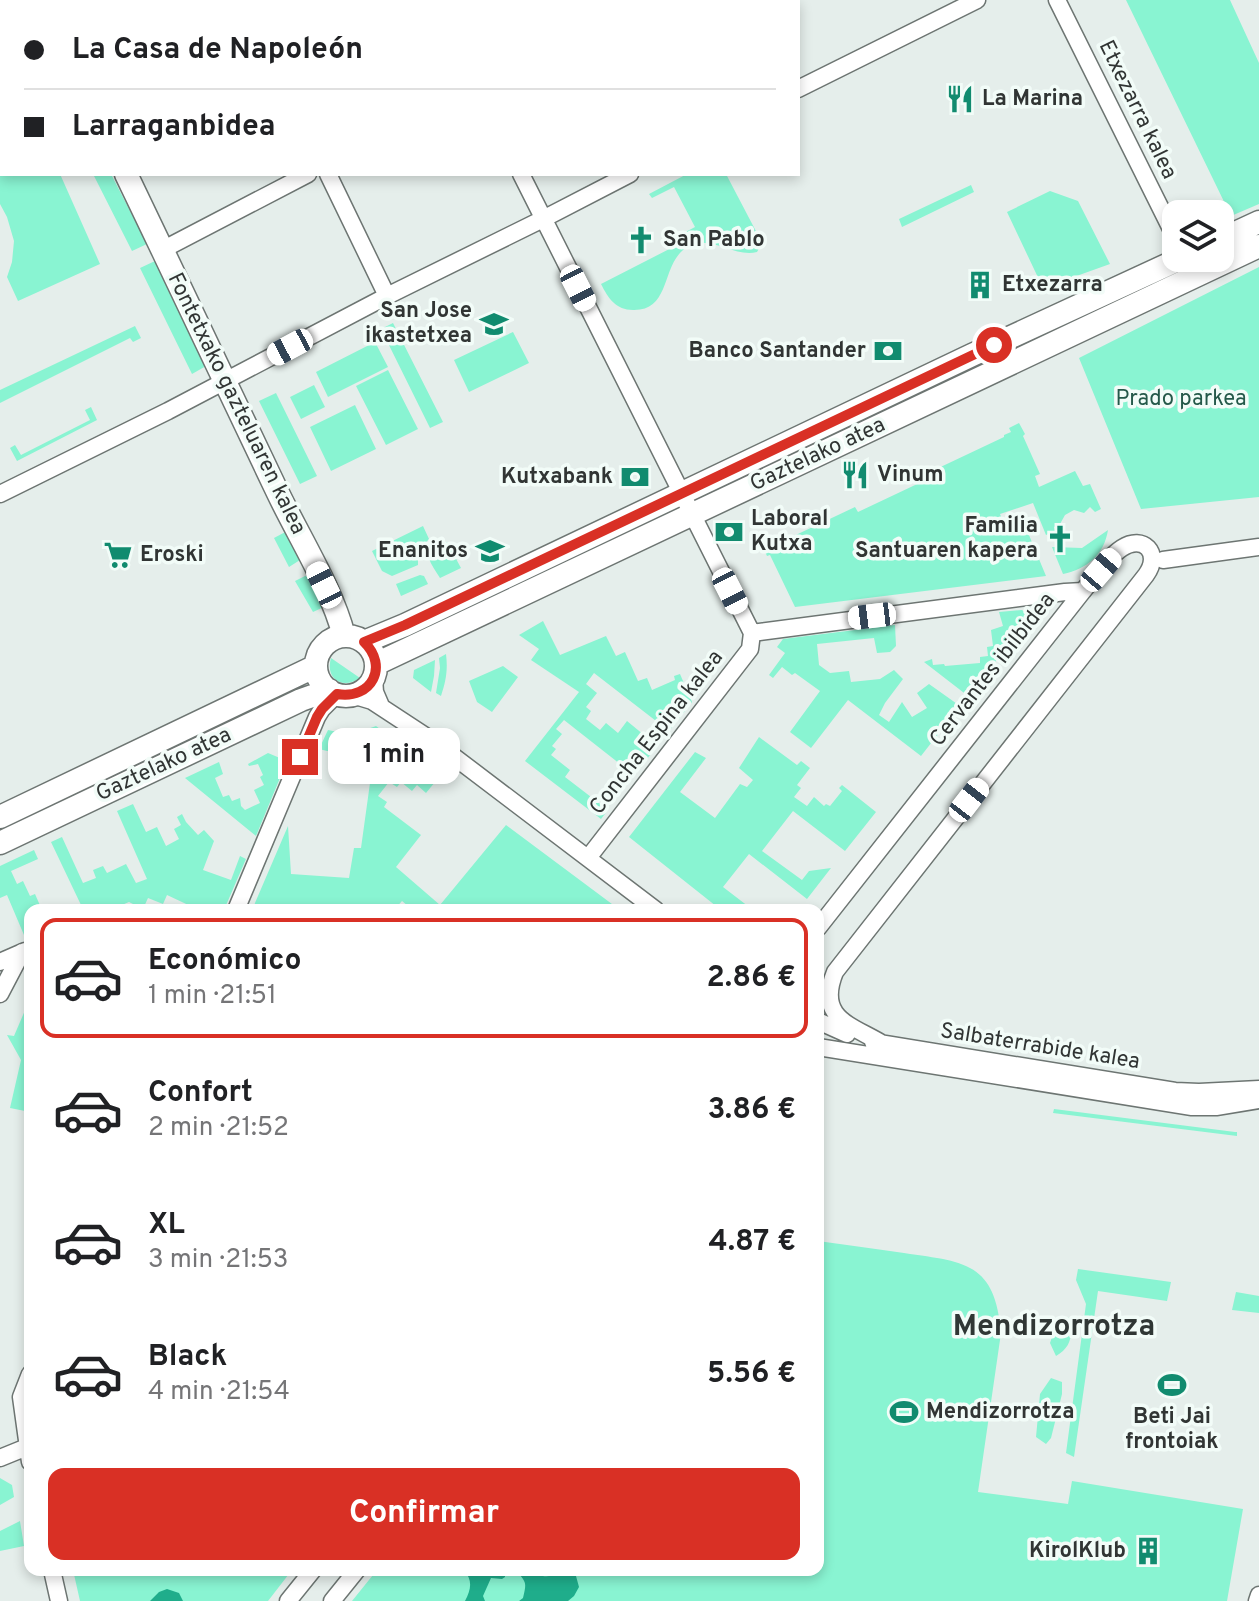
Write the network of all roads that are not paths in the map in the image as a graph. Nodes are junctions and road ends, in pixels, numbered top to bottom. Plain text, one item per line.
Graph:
1 (977, 0) edge
2 (1057, 0) edge
3 (800, 88) edge
4 (127, 176) edge
5 (304, 176) edge
6 (329, 176) edge
7 (522, 176) edge
8 (626, 176) edge
9 (1162, 211) edge
10 (543, 219) junction
11 (1259, 222) edge
12 (1234, 234) edge
13 (1259, 246) edge
14 (162, 250) junction
15 (1162, 267) edge
16 (387, 296) junction
17 (225, 382) junction
18 (681, 493) junction
19 (0, 494) edge
20 (692, 515) junction
21 (1259, 547) edge
22 (1163, 560) dead end
23 (1083, 591) junction
24 (752, 633) junction
25 (354, 639) junction
26 (316, 666) junction
27 (375, 671) junction
28 (340, 693) junction
29 (381, 706) junction
30 (0, 817) edge
31 (0, 843) edge
32 (588, 858) junction
33 (239, 904) edge
34 (648, 904) edge
35 (824, 920) edge
36 (24, 952) edge
37 (24, 954) edge
38 (0, 962) edge
39 (0, 994) edge
40 (824, 1024) edge
41 (883, 1044) junction
42 (824, 1048) edge
43 (1259, 1089) edge
44 (1259, 1100) edge
45 (24, 1389) edge
46 (24, 1422) edge
47 (24, 1455) edge
48 (0, 1458) edge
49 (53, 1576) edge
50 (308, 1576) edge
51 (352, 1576) edge
52 (1259, 1595) edge
53 (59, 1601) edge
54 (288, 1601) edge
55 (332, 1601) edge
56 (1257, 1601) edge

1 - 3 street
2 - 9 street, Etxezarra kalea
4 - 14 main road, Fontetxako gazteluaren kalea
5 - 14 street
6 - 16 street
7 - 10 street
8 - 10 street
10 - 16 street
10 - 18 street
11 - 12 main road
13 - 20 main road, Gaztelako atea
14 - 17 main road, Fontetxako gazteluaren kalea
15 - 18 main road, Gaztelako atea
16 - 17 street
17 - 19 street
17 - 25 main road, Fontetxako gazteluaren kalea
18 - 20 street
18 - 25 main road, Gaztelako atea
20 - 24 street
20 - 27 main road, Gaztelako atea
21 - 22 street
23 - 24 street
23 - 35 street, Cervantes ibilbidea
23 - 41 street, Cervantes ibilbidea
24 - 32 street, Concha Espina kalea
25 - 26 main road
25 - 27 main road
26 - 28 main road
26 - 30 main road, Gaztelako atea
27 - 28 main road
27 - 29 street
28 - 29 street
28 - 31 main road, Gaztelako atea
28 - 33 street
29 - 32 street
32 - 34 street
36 - 38 street
37 - 39 street
40 - 41 street, Salbaterrabide kalea
41 - 43 street, Salbaterrabide kalea
42 - 44 street, Salbaterrabide kalea
45 - 46 street
47 - 48 street
49 - 53 street
50 - 54 street
51 - 55 street
52 - 56 street

